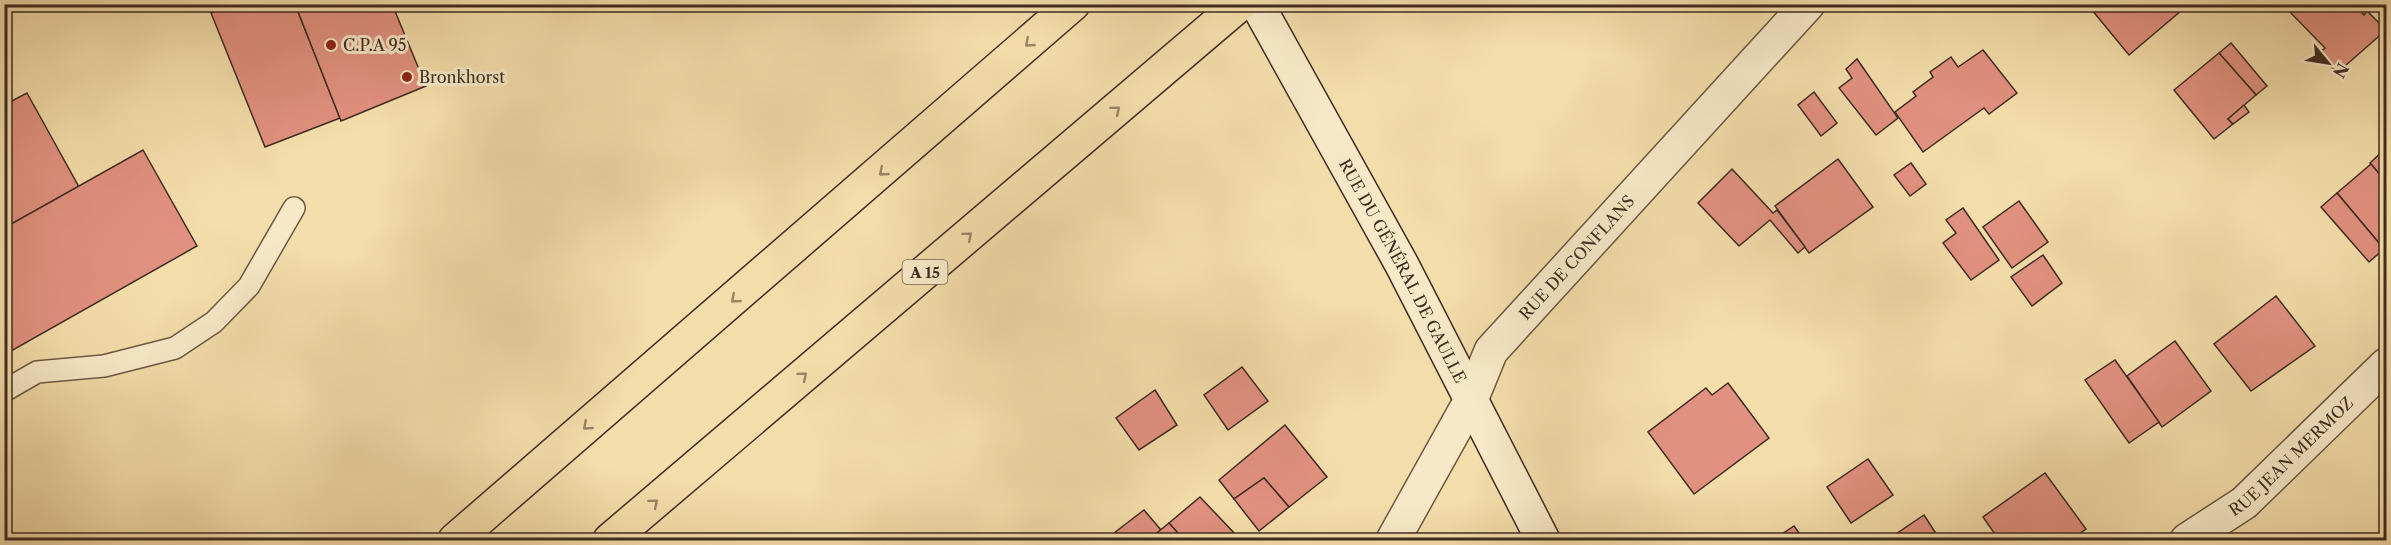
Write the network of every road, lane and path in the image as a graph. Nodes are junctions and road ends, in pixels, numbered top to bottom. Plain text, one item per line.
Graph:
1 (1073, 4) edge
2 (1240, 4) edge
3 (1257, 4) edge
4 (1808, 4) edge
5 (294, 208) dead end
6 (2386, 365) edge
7 (4, 391) edge
8 (1471, 400) junction
9 (455, 540) edge
10 (610, 540) edge
11 (1393, 540) edge
12 (1543, 540) edge
13 (2187, 540) edge

1 -> 9 highway
10 -> 2 highway, A 15
3 - 8 street, RUE DU GÉNÉRAL DE GAULLE
4 - 8 street, RUE DE CONFLANS
5 - 7 lane
6 - 13 street, RUE JEAN MERMOZ
8 - 11 street, RUE DE CONFLANS
8 - 12 street, RUE DU GÉNÉRAL DE GAULLE

